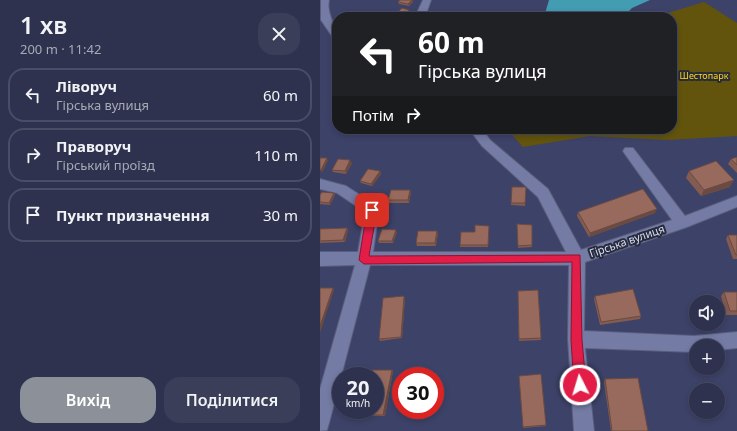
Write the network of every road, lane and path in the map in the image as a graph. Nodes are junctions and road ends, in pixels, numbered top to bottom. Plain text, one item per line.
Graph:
1 (325, 0) edge
2 (427, 0) edge
3 (422, 12) edge
4 (332, 30) edge
5 (480, 134) edge
6 (629, 151) dead end
7 (320, 184) edge
8 (737, 201) edge
9 (682, 223) junction
10 (577, 258) junction
11 (320, 259) edge
12 (364, 260) junction
13 (576, 340) junction
14 (737, 340) edge
15 (320, 423) edge
16 (584, 431) edge

1 - 4 street
2 - 3 street
5 - 10 street
6 - 9 street
7 - 12 street
8 - 9 street, Гірська вулиця
9 - 10 street, Гірська вулиця
10 - 12 street, Гірська вулиця
10 - 13 street
11 - 12 street, Гірська вулиця
12 - 15 street
13 - 14 street
13 - 16 street

